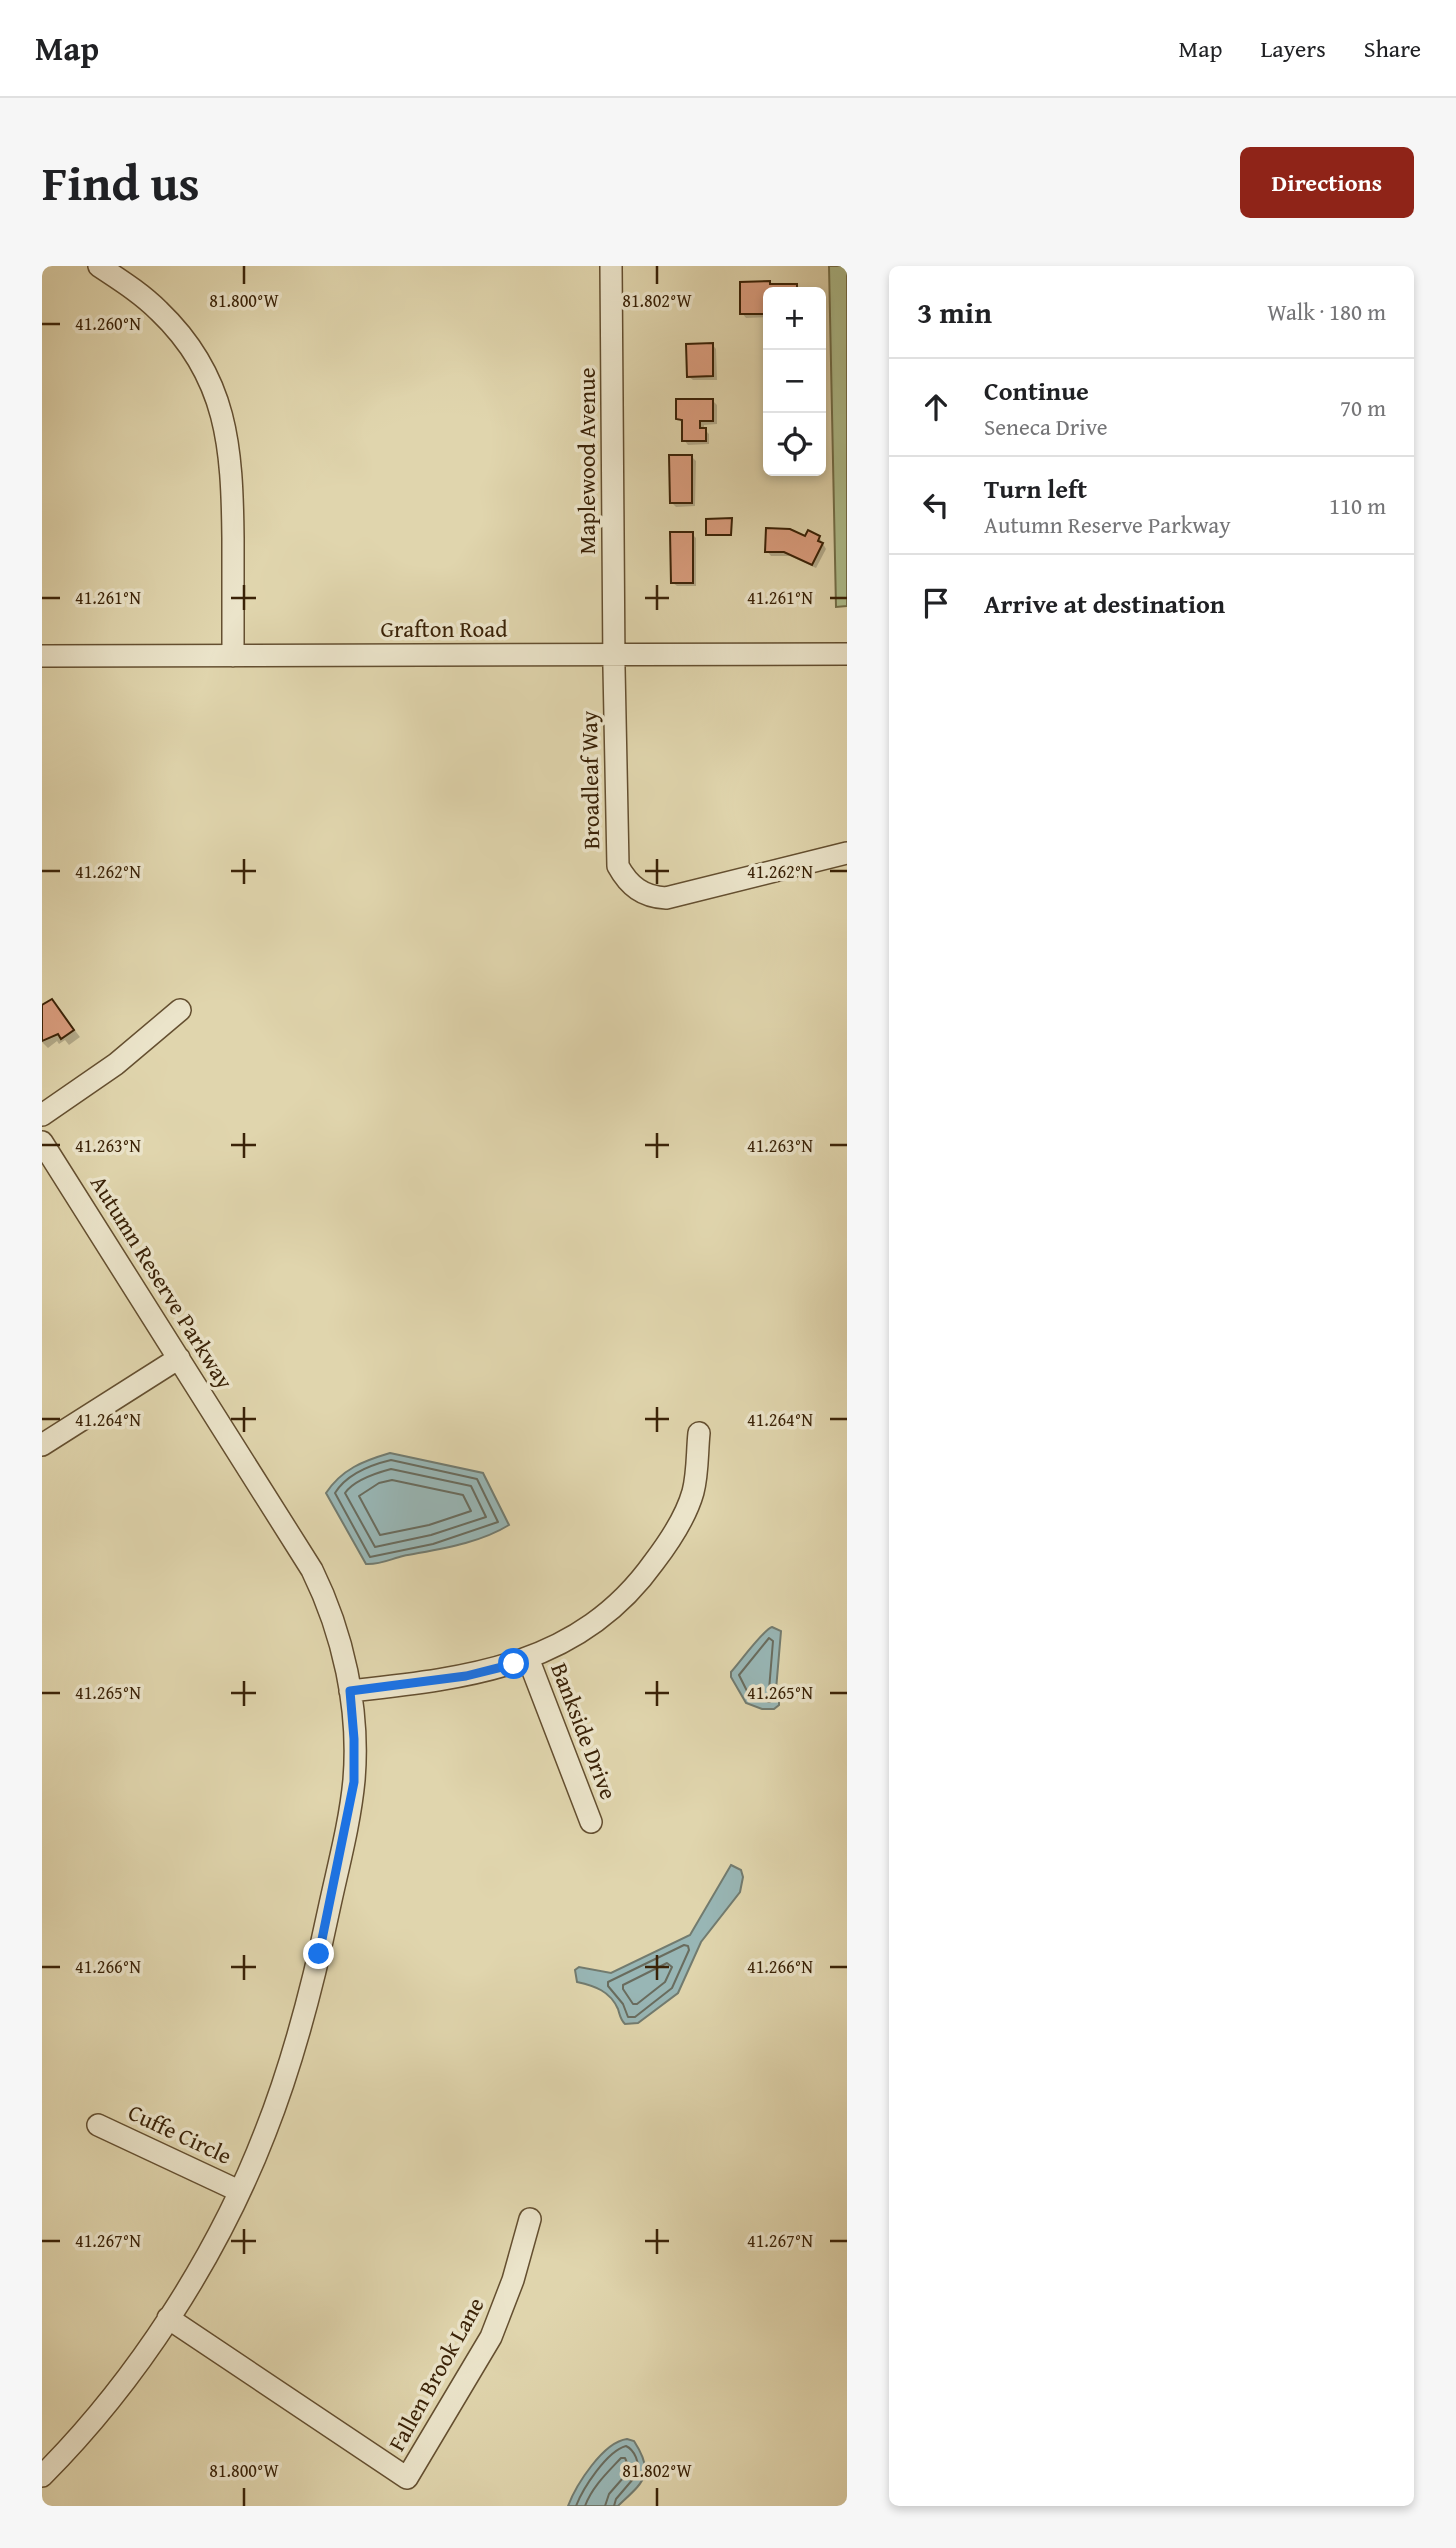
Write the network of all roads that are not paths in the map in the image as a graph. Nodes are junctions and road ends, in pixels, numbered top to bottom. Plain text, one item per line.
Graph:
1 (99, 266) edge
2 (611, 266) edge
3 (847, 654) edge
4 (614, 655) junction
5 (42, 656) edge
6 (233, 656) junction
7 (847, 853) edge
8 (180, 1010) dead end
9 (42, 1115) edge
10 (42, 1142) edge
11 (179, 1358) junction
12 (699, 1433) dead end
13 (42, 1444) edge
14 (528, 1658) junction
15 (350, 1691) junction
16 (591, 1822) dead end
17 (98, 2125) dead end
18 (239, 2191) junction
19 (530, 2219) dead end
20 (168, 2318) junction
21 (42, 2476) edge

1 - 6 street
2 - 4 street, Maplewood Avenue
3 - 4 street, Grafton Road
4 - 6 street, Grafton Road
4 - 7 street, Broadleaf Way
5 - 6 street, Grafton Road
8 - 9 street
10 - 11 street, Autumn Reserve Parkway
11 - 13 street
11 - 15 street, Autumn Reserve Parkway
12 - 14 street
14 - 15 street
14 - 16 street, Bankside Drive
15 - 18 street, Autumn Reserve Parkway
17 - 18 street, Cuffe Circle
18 - 20 street, Autumn Reserve Parkway
19 - 20 street, Fallen Brook Lane
20 - 21 street, Autumn Reserve Parkway

